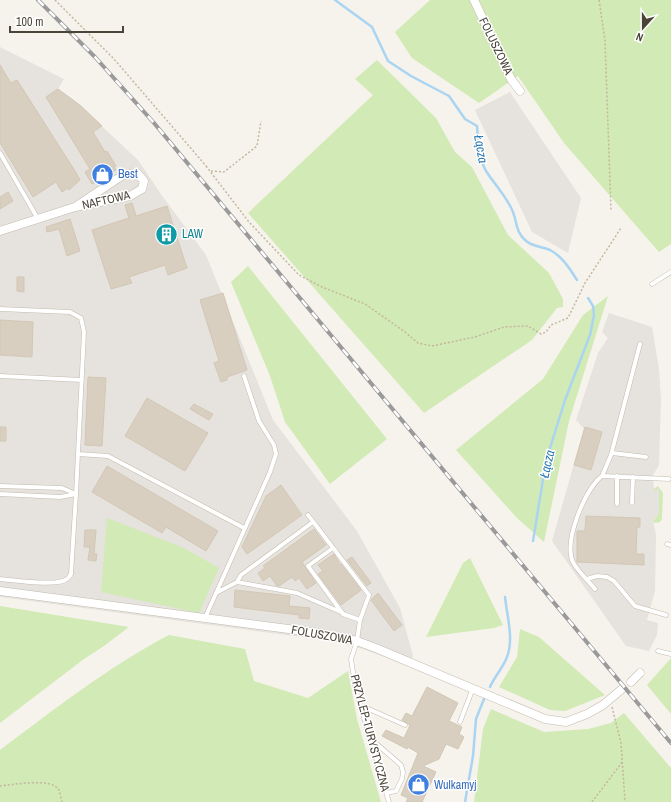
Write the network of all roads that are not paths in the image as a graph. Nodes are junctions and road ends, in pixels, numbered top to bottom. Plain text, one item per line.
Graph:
1 (474, 0) edge
2 (520, 91) dead end
3 (0, 153) edge
4 (75, 207) junction
5 (38, 219) junction
6 (0, 231) edge
7 (671, 272) edge
8 (652, 284) dead end
9 (0, 309) edge
10 (640, 344) dead end
11 (0, 376) edge
12 (244, 376) dead end
13 (82, 380) junction
14 (612, 453) junction
15 (78, 454) junction
16 (646, 456) dead end
17 (602, 476) junction
18 (618, 476) junction
19 (633, 477) junction
20 (669, 479) dead end
21 (0, 486) edge
22 (0, 494) edge
23 (76, 494) junction
24 (632, 503) dead end
25 (617, 504) dead end
26 (308, 515) dead end
27 (314, 522) junction
28 (244, 528) junction
29 (333, 548) junction
30 (0, 579) edge
31 (587, 579) junction
32 (237, 582) junction
33 (595, 589) dead end
34 (0, 591) edge
35 (216, 593) junction
36 (343, 614) junction
37 (666, 615) dead end
38 (205, 618) junction
39 (360, 620) junction
40 (357, 640) junction
41 (658, 651) dead end
42 (671, 654) edge
43 (640, 673) dead end
44 (631, 682) dead end
45 (474, 688) junction
46 (622, 689) dead end
47 (362, 706) junction
48 (460, 722) dead end
49 (405, 726) dead end
50 (371, 739) junction
51 (387, 793) junction
52 (389, 802) edge

1 - 2 street, FOLUSZOWA
3 - 5 lane
4 - 4 street, NAFTOWA
4 - 5 street, NAFTOWA
5 - 6 street, NAFTOWA
7 - 8 lane
9 - 13 lane
10 - 14 lane
11 - 13 lane
12 - 28 lane
13 - 15 lane
14 - 16 lane
14 - 17 lane
15 - 23 lane
15 - 28 lane
17 - 18 lane
17 - 31 lane
18 - 19 lane
18 - 25 lane
19 - 20 lane
19 - 24 lane
21 - 23 lane
22 - 23 lane
23 - 30 lane
26 - 27 lane
27 - 29 lane
27 - 32 lane
28 - 35 lane
29 - 36 lane
29 - 39 lane, PRZYLEP-TURYSTYCZNA
31 - 33 lane
31 - 37 lane
32 - 35 lane
32 - 36 lane
34 - 38 street, FOLUSZOWA
35 - 38 lane
36 - 39 lane
38 - 40 street, FOLUSZOWA
39 - 40 lane, PRZYLEP-TURYSTYCZNA
40 - 45 street, FOLUSZOWA
40 - 47 lane, PRZYLEP-TURYSTYCZNA
41 - 42 lane
43 - 44 street
45 - 46 street, FOLUSZOWA
45 - 48 lane
47 - 49 lane
47 - 50 lane, PRZYLEP-TURYSTYCZNA
50 - 51 lane, PRZYLEP-TURYSTYCZNA
50 - 51 lane
51 - 52 lane, PRZYLEP-TURYSTYCZNA

